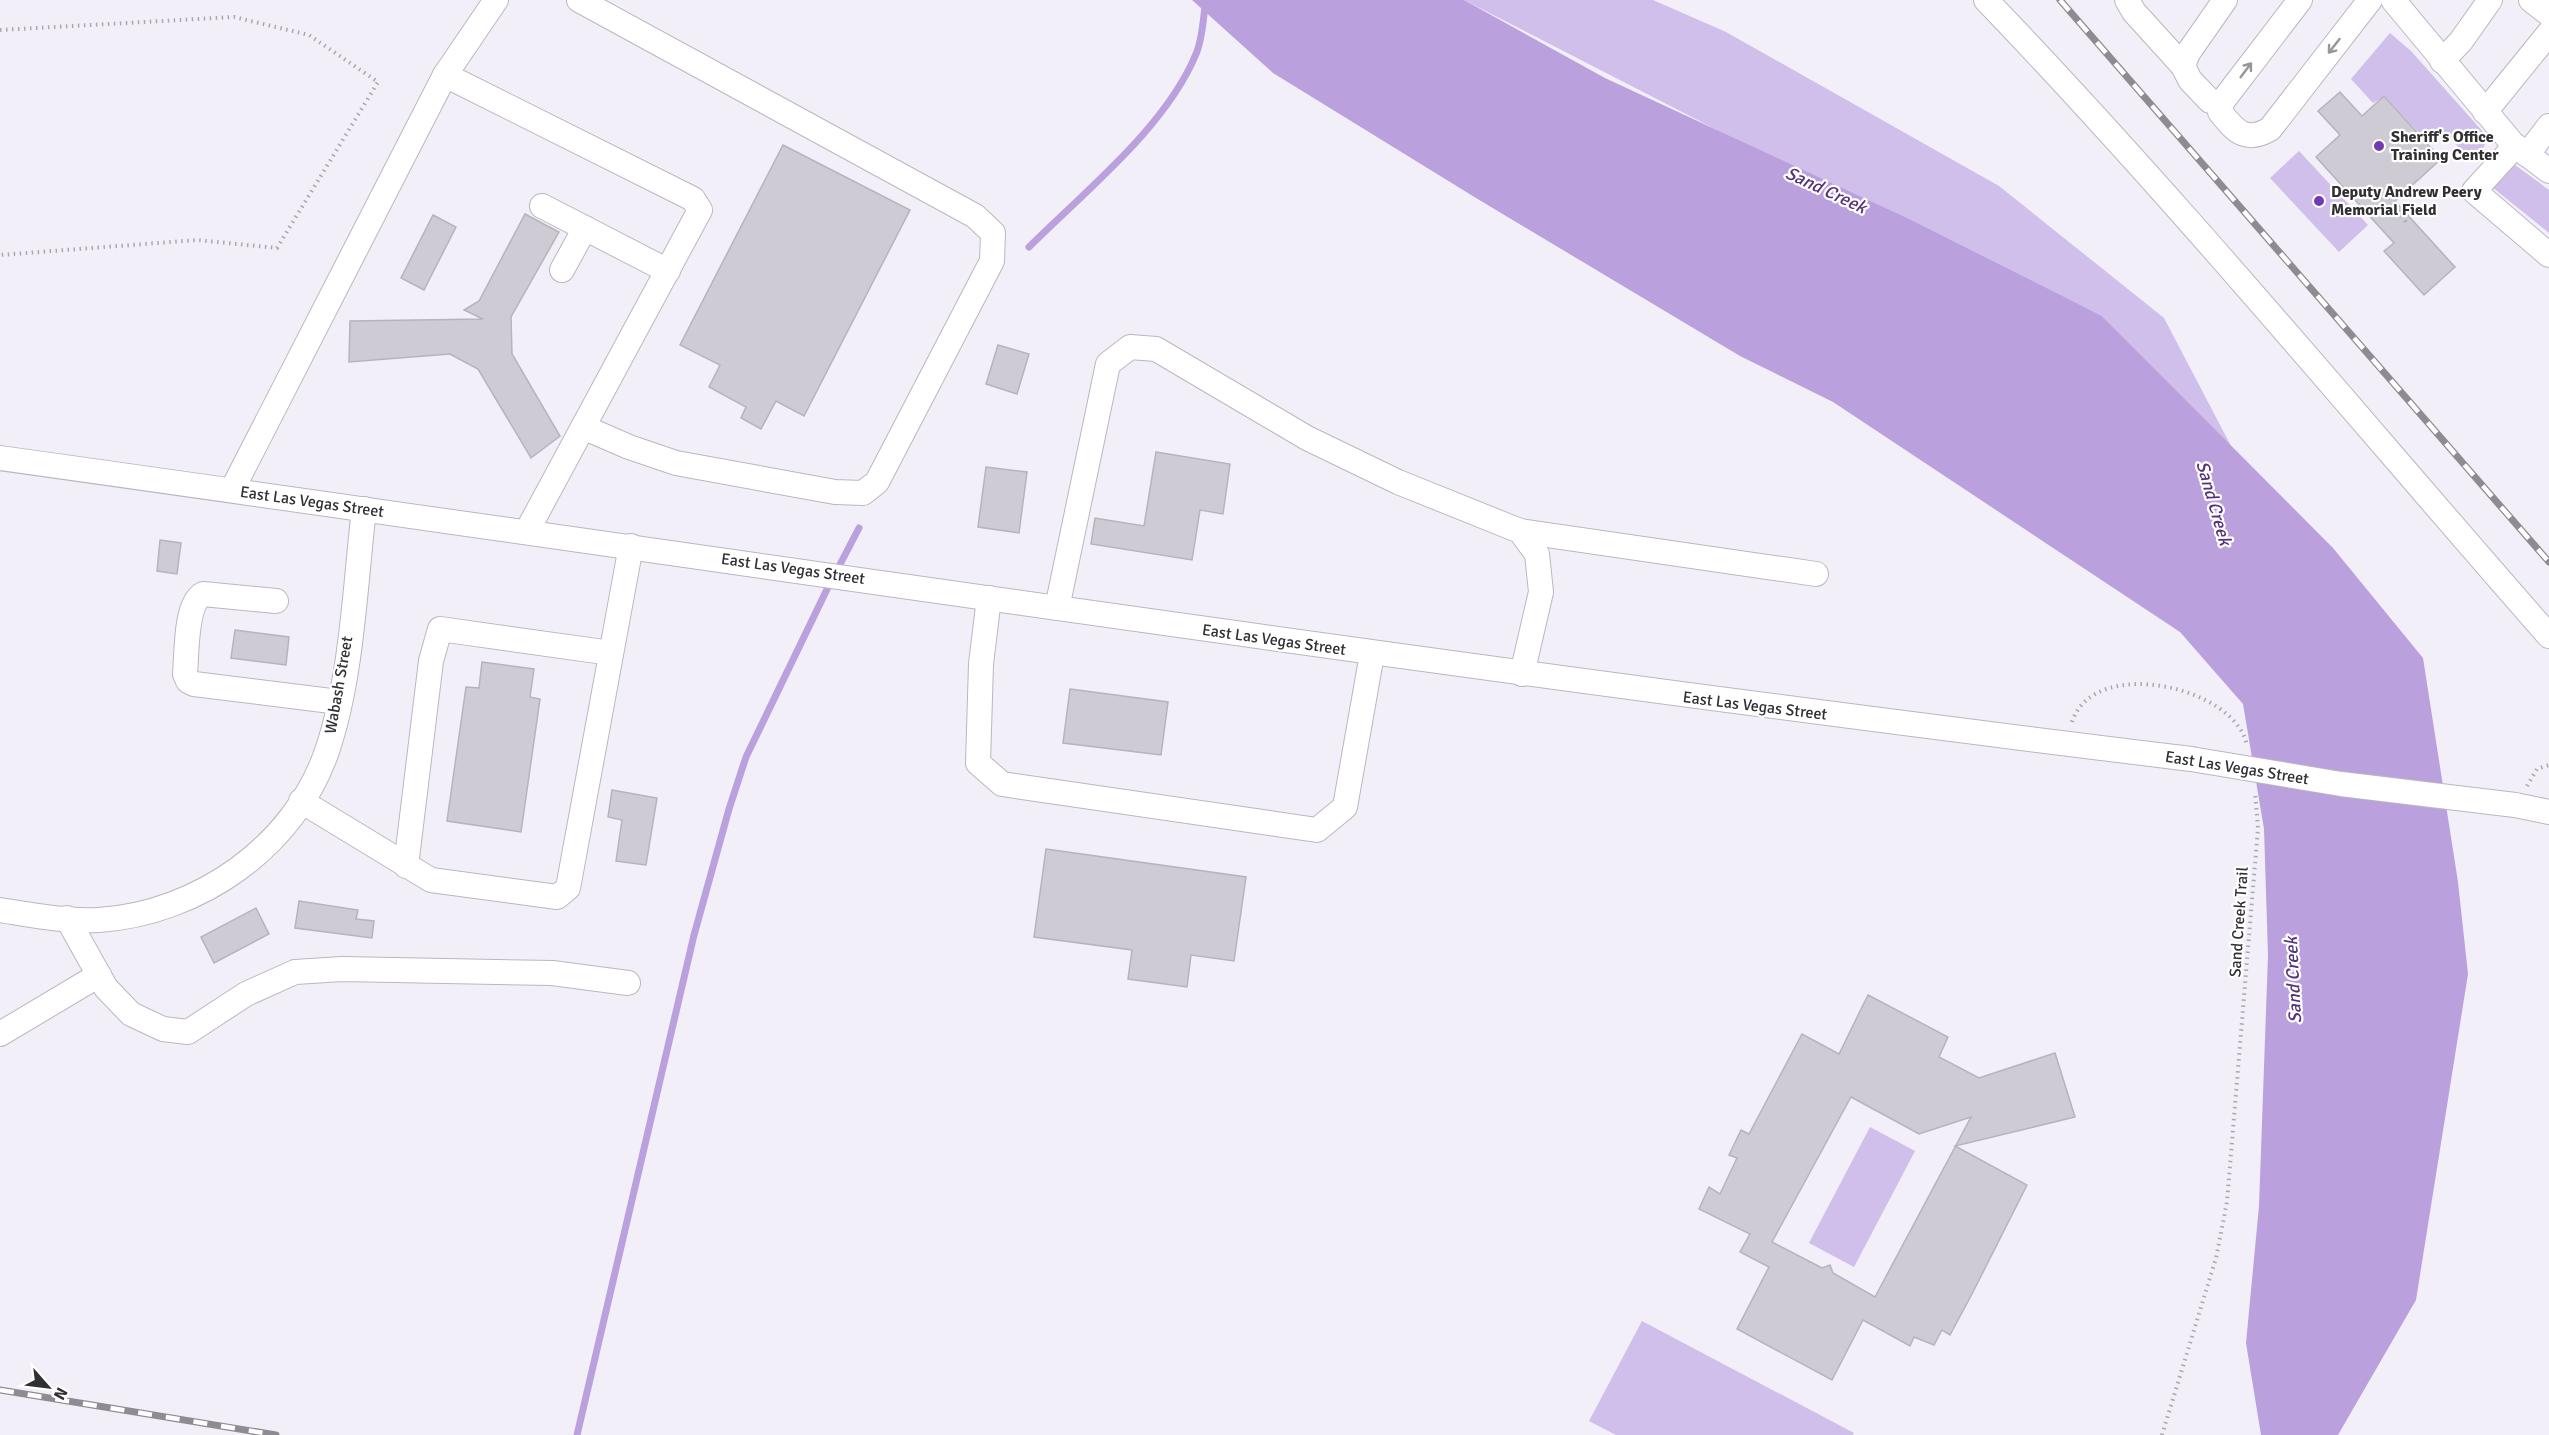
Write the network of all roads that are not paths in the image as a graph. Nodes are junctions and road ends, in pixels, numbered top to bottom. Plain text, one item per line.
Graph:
1 (496, 0) edge
2 (579, 0) edge
3 (1986, 0) edge
4 (2127, 0) edge
5 (2225, 0) edge
6 (2300, 0) edge
7 (2370, 0) edge
8 (2393, 0) edge
9 (2490, 0) edge
10 (2531, 0) edge
11 (2549, 14) edge
12 (2549, 33) edge
13 (2442, 61) junction
14 (2183, 66) junction
15 (446, 75) junction
16 (2222, 102) junction
17 (2485, 112) junction
18 (2549, 126) edge
19 (2521, 151) junction
20 (2549, 171) edge
21 (542, 206) dead end
22 (585, 228) junction
23 (2549, 255) edge
24 (562, 270) dead end
25 (668, 271) junction
26 (584, 427) junction
27 (0, 458) edge
28 (232, 490) junction
29 (364, 509) junction
30 (527, 531) junction
31 (1520, 531) junction
32 (631, 546) junction
33 (1816, 574) dead end
34 (989, 598) junction
35 (276, 602) dead end
36 (1057, 608) junction
37 (2549, 636) edge
38 (611, 653) junction
39 (1372, 654) junction
40 (1522, 674) junction
41 (339, 702) junction
42 (301, 801) junction
43 (2549, 812) edge
44 (406, 866) junction
45 (0, 910) edge
46 (67, 918) junction
47 (99, 975) junction
48 (628, 983) dead end
49 (0, 1034) edge

1 - 15 street
2 - 26 street
3 - 37 street
4 - 14 street
5 - 14 street
16 -> 6 street
7 -> 16 street
8 - 13 street
9 - 13 street
10 - 11 street
12 - 17 street
13 - 17 street
14 - 16 street
15 - 25 street
15 - 28 street
17 - 19 street
18 - 19 street
19 - 20 street
19 - 23 street
21 - 22 street
22 - 24 street
22 - 25 street
25 - 26 street
26 - 30 street
27 - 28 street, East Las Vegas Street
28 - 29 street, East Las Vegas Street
29 - 30 street, East Las Vegas Street
29 - 41 street, Wabash Street
30 - 32 street, East Las Vegas Street
31 - 33 street
31 - 36 street
31 - 40 street
32 - 34 street, East Las Vegas Street
32 - 38 street
34 - 36 street, East Las Vegas Street
34 - 39 street
35 - 41 street
36 - 39 street, East Las Vegas Street
38 - 44 street
38 - 44 street
39 - 40 street, East Las Vegas Street
40 - 43 street, East Las Vegas Street, bridge
41 - 42 street, Wabash Street
42 - 44 street
42 - 46 street, Wabash Street
45 - 46 street, Wabash Street
46 - 47 street
47 - 48 street
47 - 49 street

